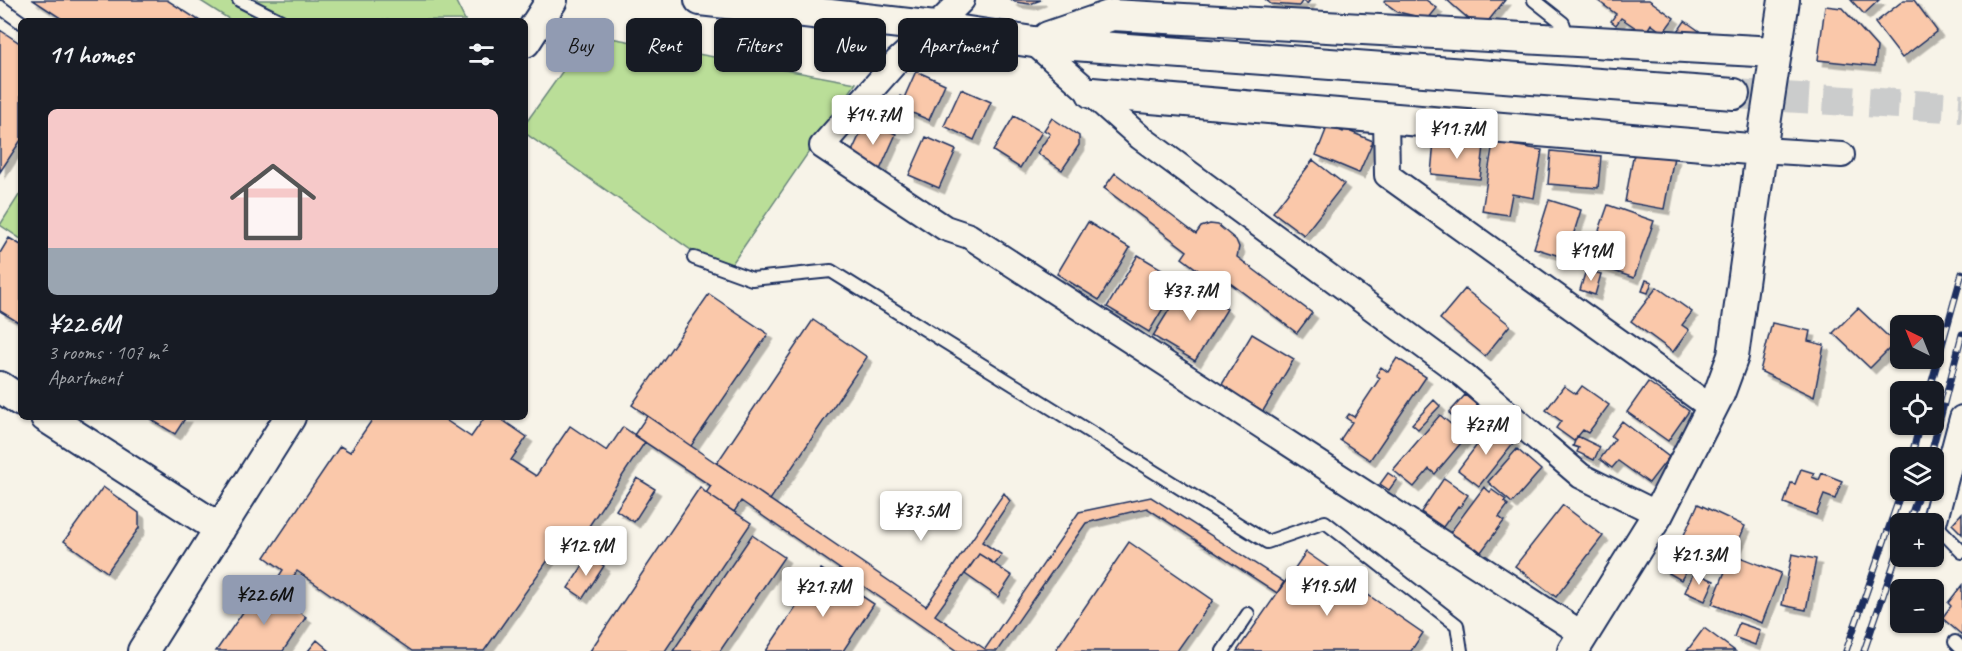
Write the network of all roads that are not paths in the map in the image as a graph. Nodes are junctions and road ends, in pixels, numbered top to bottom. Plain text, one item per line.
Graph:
1 (239, 0) edge
2 (552, 0) edge
3 (700, 0) edge
4 (962, 0) edge
5 (1534, 0) edge
6 (1784, 0) edge
7 (0, 7) edge
8 (275, 18) edge
9 (945, 18) edge
10 (18, 20) edge
11 (898, 23) edge
12 (528, 37) edge
13 (1018, 40) edge
14 (1569, 41) junction
15 (1033, 42) junction
16 (1776, 52) junction
17 (898, 60) edge
18 (1092, 93) junction
19 (1734, 94) tunnel mouth
20 (1386, 118) junction
21 (1761, 150) junction
22 (1842, 155) dead end
23 (694, 258) dead end
24 (0, 387) edge
25 (18, 399) edge
26 (1712, 408) junction
27 (1962, 418) edge
28 (51, 420) edge
29 (288, 420) edge
30 (1937, 513) edge
31 (1658, 514) junction
32 (220, 529) junction
33 (1944, 533) edge
34 (1962, 552) edge
35 (1248, 614) dead end
36 (1579, 643) edge
37 (143, 651) edge
38 (1223, 651) edge
39 (1461, 651) edge

1 - 8 lane
2 - 12 street
3 - 11 street
4 - 9 street
5 - 14 lane
6 - 16 street
7 - 10 lane
13 - 15 street
14 - 15 street
14 - 16 street
15 - 18 street
15 - 19 street
16 - 21 street
17 - 36 street
18 - 20 street
18 - 31 street
20 - 21 street
20 - 26 street
21 - 22 street
21 - 26 street
23 - 39 lane
24 - 25 street
26 - 31 street
27 - 30 street
28 - 32 street
29 - 32 street
31 - 36 street
32 - 37 street
33 - 34 lane
35 - 38 lane

